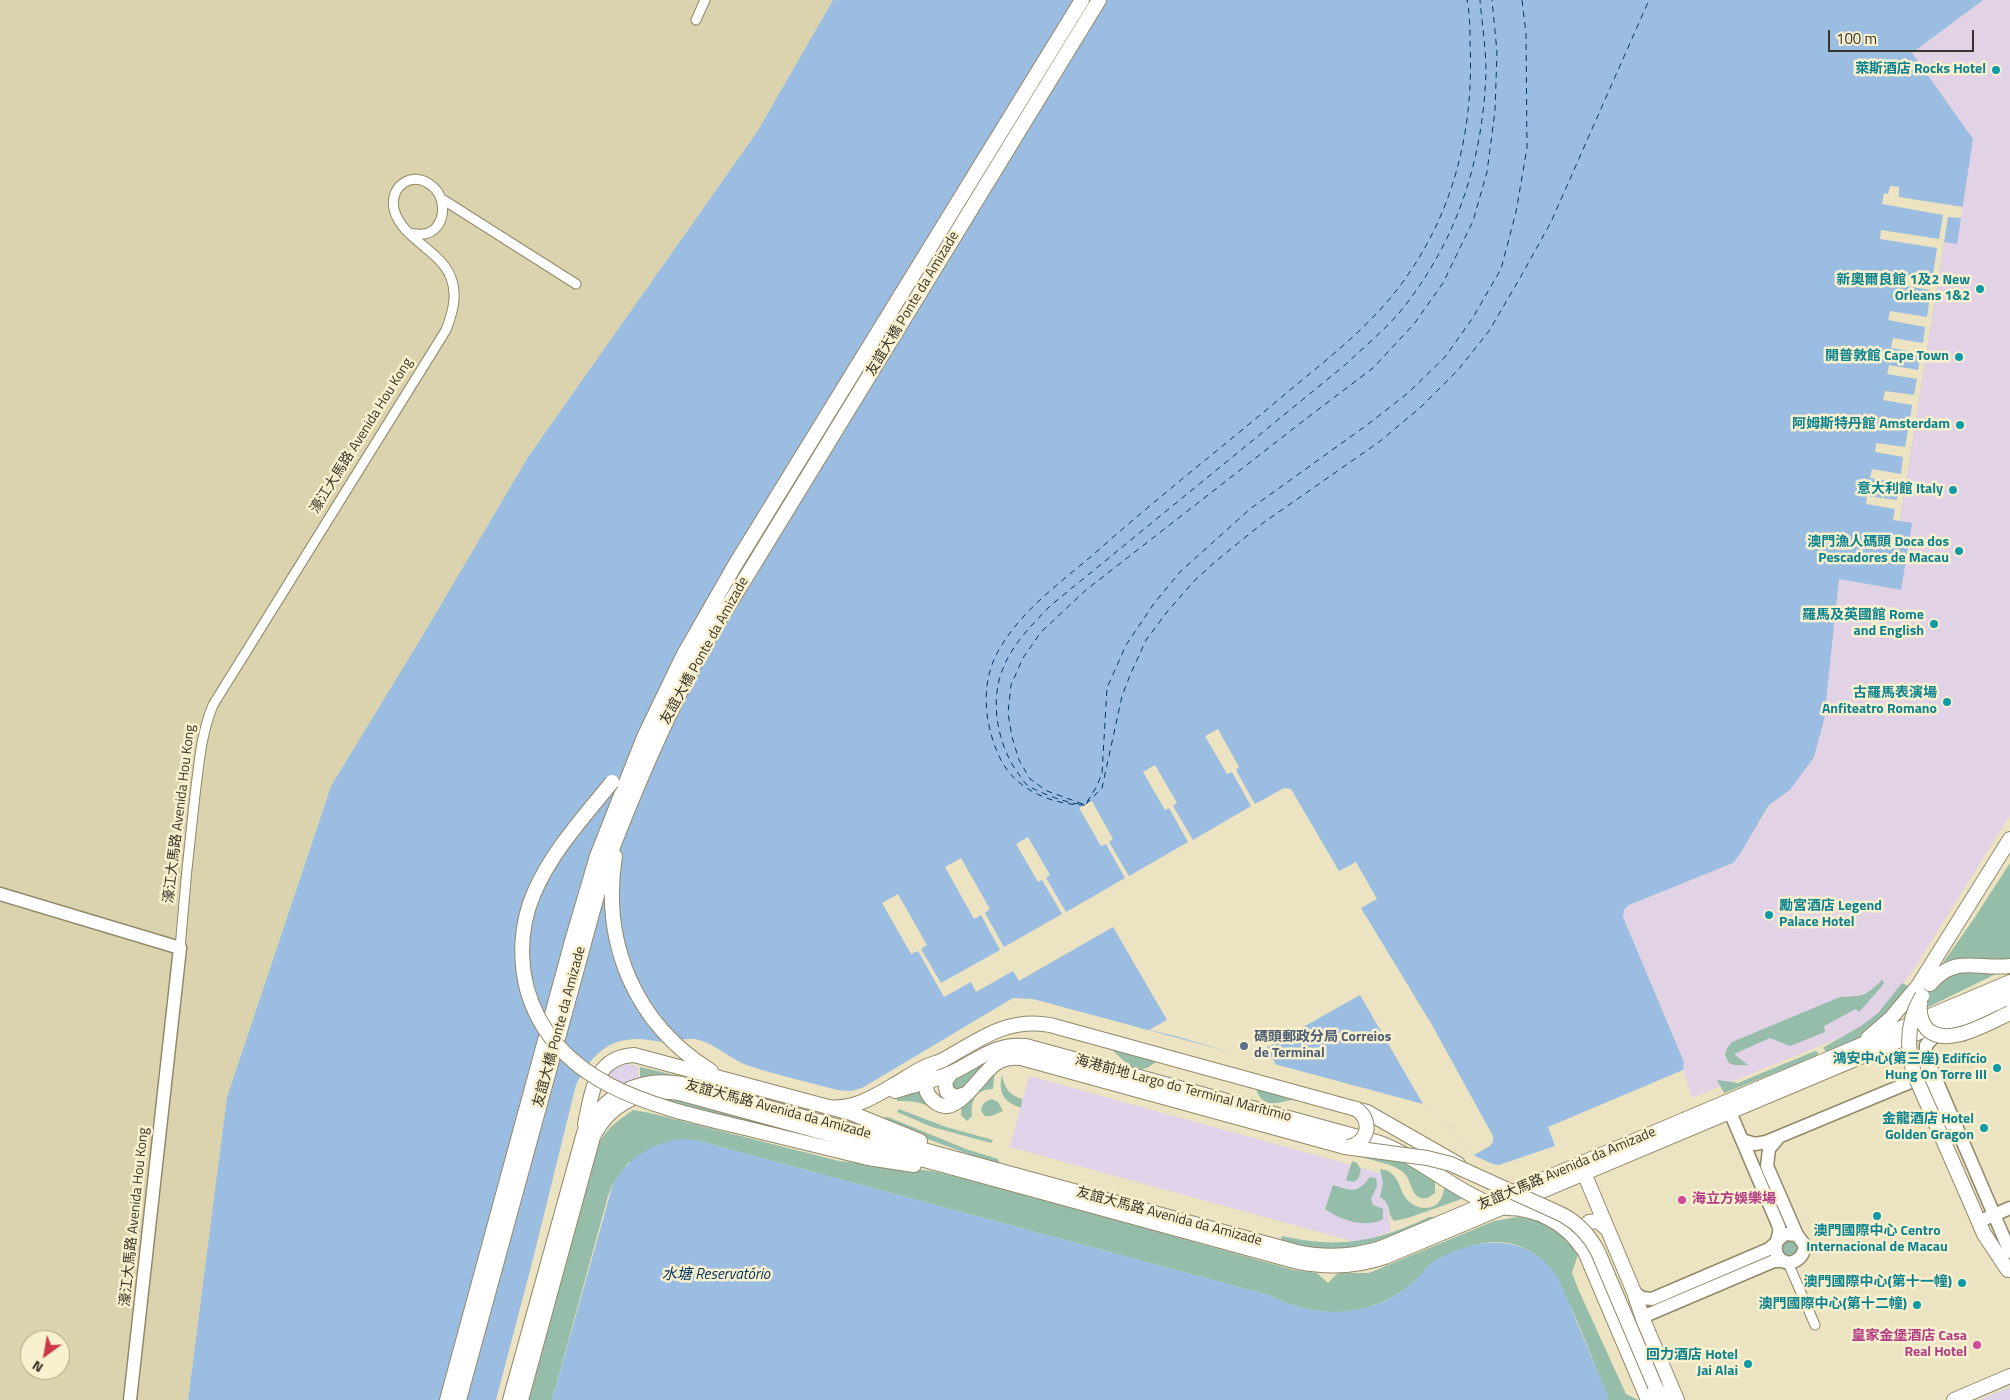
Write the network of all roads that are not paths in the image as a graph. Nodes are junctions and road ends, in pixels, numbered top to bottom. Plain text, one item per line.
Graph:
1 (705, 0) edge
2 (1082, 0) edge
3 (1099, 0) edge
4 (696, 20) dead end
5 (442, 199) junction
6 (409, 233) junction
7 (576, 284) dead end
8 (644, 737) junction
9 (628, 806) junction
10 (2010, 839) edge
11 (2010, 856) edge
12 (0, 894) edge
13 (180, 948) junction
14 (2010, 966) edge
15 (2010, 982) edge
16 (1930, 984) junction
17 (2010, 994) edge
18 (1922, 996) junction
19 (2010, 1005) edge
20 (2010, 1013) edge
21 (1935, 1036) junction
22 (1908, 1037) junction
23 (1853, 1049) junction
24 (1926, 1057) junction
25 (940, 1061) junction
26 (951, 1073) junction
27 (726, 1079) junction
28 (927, 1081) junction
29 (1908, 1083) junction
30 (966, 1094) junction
31 (871, 1098) junction
32 (828, 1107) junction
33 (1356, 1109) junction
34 (1730, 1112) junction
35 (1784, 1135) junction
36 (581, 1140) junction
37 (1742, 1140) junction
38 (1345, 1147) junction
39 (982, 1171) junction
40 (1584, 1173) junction
41 (1493, 1183) junction
42 (1488, 1202) junction
43 (1503, 1208) junction
44 (2010, 1208) edge
45 (1990, 1216) junction
46 (1607, 1228) junction
47 (1797, 1235) junction
48 (1777, 1241) junction
49 (2010, 1252) edge
50 (1587, 1257) junction
51 (1788, 1264) junction
52 (2009, 1272) edge
53 (1634, 1292) junction
54 (1644, 1322) junction
55 (1815, 1325) dead end
56 (2010, 1376) edge
57 (1656, 1386) junction
58 (130, 1400) edge
59 (447, 1400) edge
60 (459, 1400) edge
61 (510, 1400) edge
62 (521, 1400) edge
63 (1648, 1400) edge
64 (1659, 1400) edge
65 (1663, 1400) edge
66 (1677, 1400) edge
67 (1954, 1400) edge

1 - 4 street
2 - 8 main road, 友誼大橋 Ponte da Amizade
3 - 9 main road, 友誼大橋 Ponte da Amizade
5 - 6 street
5 - 6 street
5 - 7 street
6 - 13 street, 濠江大馬路 Avenida Hou Kong
8 - 39 main road, bridge
8 - 59 main road, 友誼大橋 Ponte da Amizade
9 - 27 main road
9 - 60 main road, 友誼大橋 Ponte da Amizade
10 - 23 main road
11 - 16 main road
12 - 13 street
13 - 58 street, 濠江大馬路 Avenida Hou Kong
14 - 16 main road
15 - 23 main road, 友誼大馬路 Avenida da Amizade
16 - 18 main road
17 - 22 main road, 友誼大馬路 Avenida da Amizade
18 - 20 main road, bridge
18 - 52 main road, bridge
19 - 21 main road
21 - 22 main road
21 - 24 street
22 - 34 main road, 友誼大馬路 Avenida da Amizade
23 - 42 main road, 友誼大馬路 Avenida da Amizade
24 - 29 street
24 - 45 street
25 - 28 main road
25 - 31 main road
25 - 33 main road
26 - 28 main road, 海港前地 Largo do Terminal Marítimio
26 - 30 main road
26 - 42 main road, 海港前地 Largo do Terminal Marítimio
27 - 32 main road
27 - 36 main road
28 - 30 main road
28 - 31 main road, 海港前地 Largo do Terminal Marítimio
29 - 35 street
29 - 45 street
30 - 38 main road
31 - 32 main road
32 - 39 main road
33 - 38 main road, bridge
33 - 41 main road, bridge
34 - 37 street
34 - 40 main road, 友誼大馬路 Avenida da Amizade
35 - 37 street
35 - 47 street
36 - 39 main road, 友誼大馬路 Avenida da Amizade
36 - 61 main road, 友誼大馬路 Avenida da Amizade
37 - 48 street
38 - 41 main road, bridge
39 - 42 main road, 友誼大馬路 Avenida da Amizade
39 - 43 main road, 友誼大馬路 Avenida da Amizade
39 - 62 main road, 友誼大馬路 Avenida da Amizade
40 - 43 main road, 友誼大馬路 Avenida da Amizade
40 - 46 main road
41 - 57 main road, bridge
43 - 50 main road
44 - 45 street
45 - 49 street
45 - 52 street
46 - 50 main road
46 - 53 main road
47 - 48 street
47 - 51 street
48 - 51 street
48 - 53 street
50 - 63 main road
51 - 54 street
51 - 55 street
53 - 54 main road
54 - 66 main road
56 - 67 main road
57 - 64 main road
57 - 65 main road

